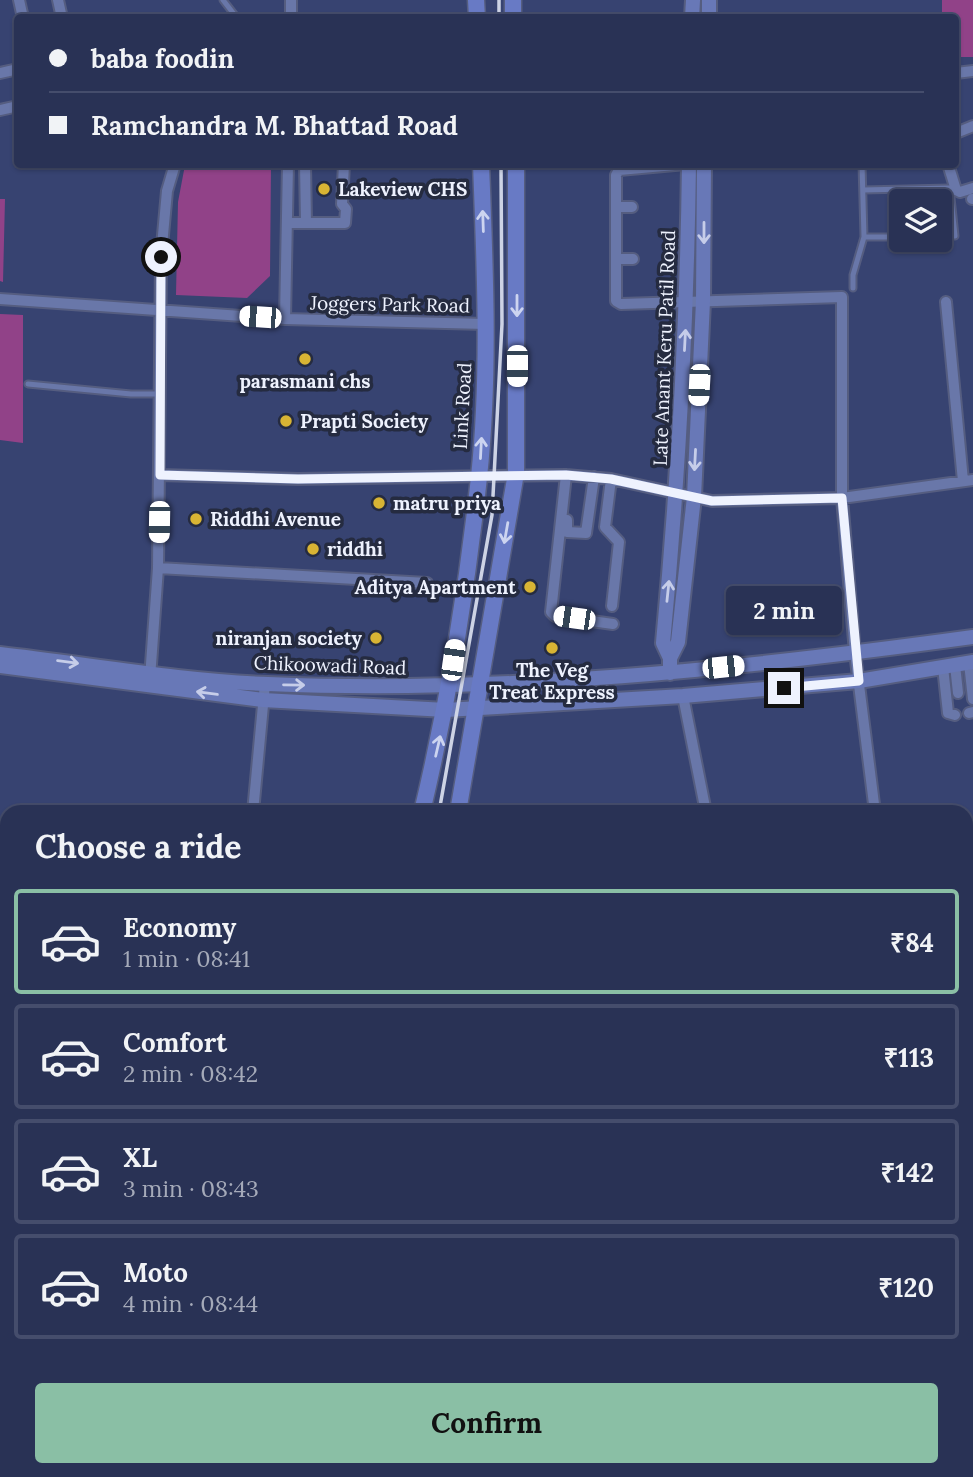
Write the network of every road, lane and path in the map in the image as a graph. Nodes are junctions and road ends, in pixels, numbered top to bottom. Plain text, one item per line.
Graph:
1 (223, 0) edge
2 (234, 14) edge
3 (174, 168) edge
4 (288, 168) edge
5 (305, 168) edge
6 (344, 168) edge
7 (481, 168) edge
8 (516, 168) edge
9 (642, 168) edge
10 (687, 168) edge
11 (704, 168) edge
12 (862, 168) edge
13 (949, 168) edge
14 (973, 188) edge
15 (889, 189) edge
16 (906, 189) edge
17 (950, 189) edge
18 (863, 190) junction
19 (616, 207) junction
20 (632, 207) dead end
21 (952, 207) edge
22 (287, 223) junction
23 (306, 223) junction
24 (952, 236) edge
25 (864, 237) junction
26 (889, 237) edge
27 (616, 259) junction
28 (633, 259) dead end
29 (853, 288) dead end
30 (0, 299) edge
31 (687, 301) junction
32 (703, 301) junction
33 (946, 302) dead end
34 (162, 311) junction
35 (285, 319) junction
36 (486, 324) junction
37 (28, 384) dead end
38 (161, 394) junction
39 (516, 473) junction
40 (160, 475) junction
41 (570, 475) junction
42 (479, 476) junction
43 (594, 477) junction
44 (611, 479) junction
45 (968, 480) edge
46 (677, 492) junction
47 (694, 496) junction
48 (842, 498) junction
49 (158, 568) junction
50 (427, 583) dead end
51 (612, 606) dead end
52 (613, 624) dead end
53 (973, 637) edge
54 (855, 653) junction
55 (0, 654) edge
56 (670, 658) junction
57 (960, 664) edge
58 (0, 666) edge
59 (670, 673) junction
60 (150, 678) junction
61 (859, 681) junction
62 (507, 682) junction
63 (480, 683) junction
64 (265, 684) junction
65 (450, 687) junction
66 (972, 693) edge
67 (952, 694) junction
68 (683, 696) junction
69 (973, 699) edge
70 (263, 700) junction
71 (506, 707) junction
72 (478, 709) junction
73 (446, 710) junction
74 (955, 715) dead end
75 (254, 805) edge
76 (424, 805) edge
77 (459, 805) edge
78 (705, 805) edge
79 (874, 805) edge

1 - 2 lane
3 - 34 street
4 - 22 street
5 - 23 street
6 - 23 street
36 -> 7 main road, Link Road
8 -> 39 main road
9 - 19 street
10 - 31 street, Late Anant Keru Patil Road
11 -> 32 street, Late Anant Keru Patil Road
12 - 18 lane
13 - 14 street
15 - 18 lane
16 - 17 lane
18 - 25 lane
19 - 20 street
19 - 27 street
21 - 24 lane
22 - 23 street
22 - 35 street
25 - 26 lane
25 - 29 lane
27 - 28 street
27 - 31 street
30 - 34 street, Joggers Park Road
31 - 32 street
46 -> 31 street, Late Anant Keru Patil Road
32 -> 47 street, Late Anant Keru Patil Road
32 - 48 street
33 - 45 street
34 - 35 street, Joggers Park Road
34 - 38 street
35 - 36 street, Joggers Park Road
42 -> 36 main road, Link Road
37 - 38 lane
38 - 40 street
39 - 41 street
39 - 42 street
39 -> 63 main road
40 - 42 street
40 - 49 street
41 - 43 street
41 - 43 street
41 - 52 street
42 - 65 main road, Link Road
43 - 44 street
44 - 46 street
44 - 51 street
45 - 48 street
46 - 47 street
56 -> 46 street, Late Anant Keru Patil Road
47 - 48 street
47 - 56 street, Late Anant Keru Patil Road
48 - 54 street
49 - 50 street
49 - 60 street
53 - 54 street, Chikoowadi Road
54 - 59 street, Chikoowadi Road
54 - 61 street
55 -> 60 street, Chikoowadi Road
56 - 59 street, Late Anant Keru Patil Road
57 - 61 street, Chikoowadi Road
57 - 66 street
57 - 67 street
58 - 60 street, Chikoowadi Road
59 - 62 street, Chikoowadi Road
60 - 64 street, Chikoowadi Road
70 -> 60 street, Chikoowadi Road
61 - 68 street, Chikoowadi Road
61 - 79 street
62 - 63 street, Chikoowadi Road
62 - 71 street
63 - 65 street, Chikoowadi Road
63 - 72 main road
64 -> 65 street, Chikoowadi Road
64 - 70 street
65 - 73 main road, Link Road
66 - 67 street
66 - 69 street
67 - 74 street
68 - 71 street, Chikoowadi Road
68 - 78 street
70 - 73 street, Chikoowadi Road
70 - 75 street
71 - 72 street, Chikoowadi Road
72 - 73 street, Chikoowadi Road
72 - 77 main road
76 -> 73 main road, Link Road

